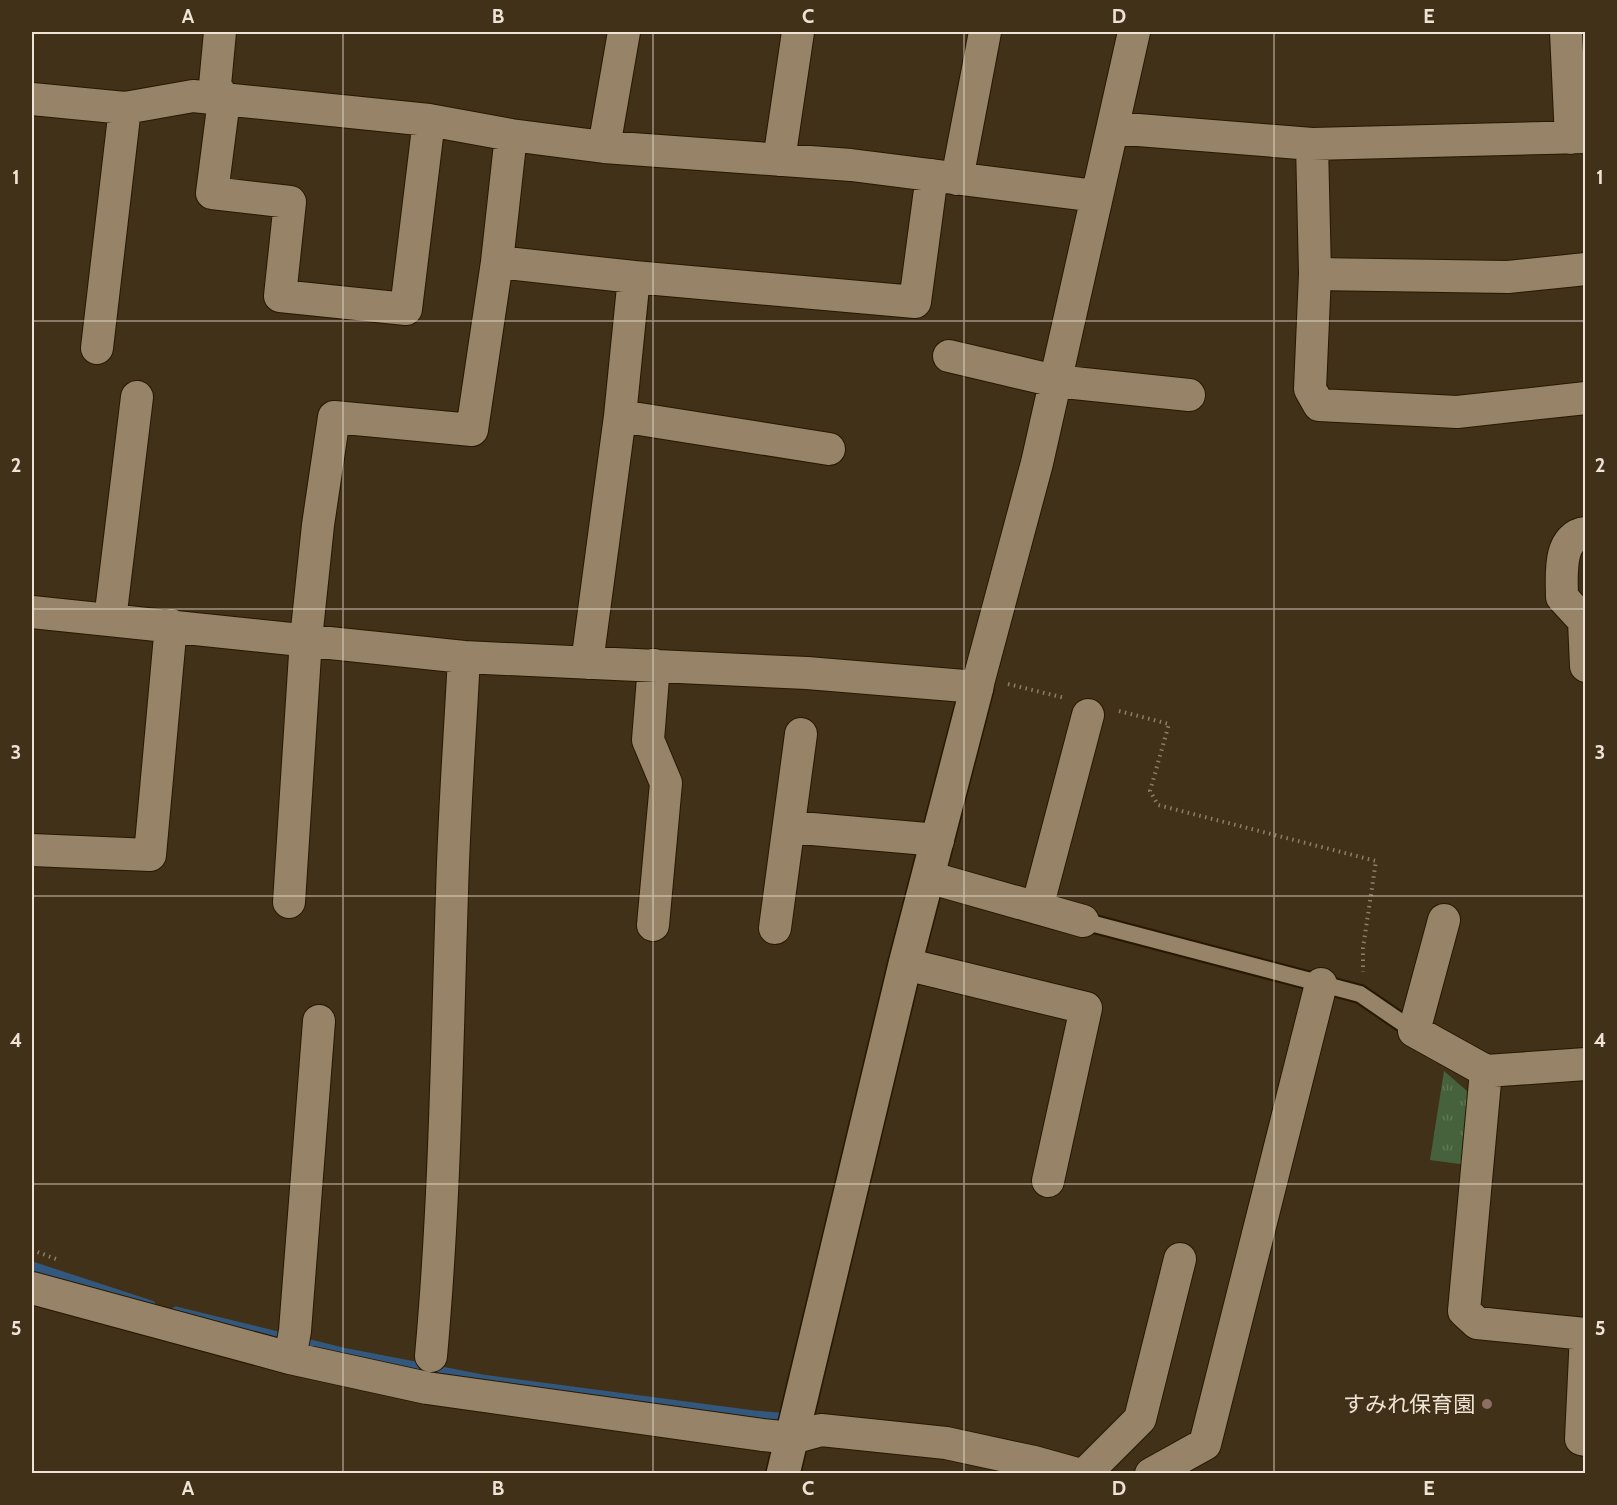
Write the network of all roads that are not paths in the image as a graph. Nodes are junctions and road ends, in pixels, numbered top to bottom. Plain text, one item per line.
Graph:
1 (220, 32) edge
2 (624, 32) edge
3 (798, 32) edge
4 (985, 32) edge
5 (1134, 32) edge
6 (1566, 32) edge
7 (32, 99) edge
8 (224, 100) junction
9 (125, 108) junction
10 (429, 120) junction
11 (1113, 128) junction
12 (511, 135) junction
13 (1578, 138) edge
14 (1312, 144) junction
15 (604, 147) junction
16 (779, 160) junction
17 (944, 177) junction
18 (1096, 196) junction
19 (497, 262) junction
20 (1586, 269) edge
21 (1315, 274) junction
22 (634, 277) junction
23 (97, 348) dead end
24 (949, 356) dead end
25 (1055, 381) junction
26 (1189, 395) dead end
27 (137, 398) dead end
28 (1586, 398) edge
29 (620, 416) junction
30 (829, 449) dead end
31 (1586, 533) edge
32 (32, 612) edge
33 (110, 620) junction
34 (171, 626) junction
35 (306, 639) junction
36 (464, 657) junction
37 (587, 663) junction
38 (654, 665) junction
39 (1586, 666) edge
40 (989, 685) junction
41 (1090, 708) road end
42 (801, 734) dead end
43 (789, 827) junction
44 (938, 840) junction
45 (32, 850) edge
46 (928, 877) junction
47 (289, 902) dead end
48 (1037, 908) junction
49 (1444, 920) dead end
50 (1083, 921) joint
51 (653, 925) dead end
52 (775, 928) dead end
53 (905, 964) junction
54 (1321, 984) junction
55 (319, 1021) dead end
56 (1414, 1031) junction
57 (1586, 1064) edge
58 (1486, 1071) junction
59 (1048, 1181) dead end
60 (1180, 1259) dead end
61 (32, 1288) edge
62 (1586, 1334) edge
63 (293, 1346) junction
64 (431, 1356) dead end
65 (795, 1425) junction
66 (1586, 1440) edge
67 (783, 1473) edge
68 (1077, 1473) edge
69 (1085, 1473) edge
70 (1151, 1473) edge

1 - 8 street
2 - 15 street
3 - 16 street
4 - 17 street
5 - 11 street
6 - 13 street
7 - 9 street
8 - 9 street
8 - 10 street
8 - 10 street
9 - 23 street
10 - 12 street
11 - 14 street
11 - 18 street
12 - 15 street
12 - 19 street
13 - 14 street
14 - 21 street
15 - 16 street
16 - 17 street
17 - 18 street
17 - 22 street
18 - 25 street
19 - 22 street
19 - 35 street
20 - 21 street
21 - 28 street
22 - 29 street
24 - 25 street
25 - 26 street
25 - 40 street
27 - 33 street
29 - 30 street
29 - 37 street
31 - 39 street
32 - 33 street
33 - 34 street
34 - 35 street
34 - 45 street
35 - 36 street
35 - 47 street
36 - 37 street
36 - 64 street
37 - 38 street
38 - 40 street
38 - 51 street
40 - 44 street
41 - 48 street
42 - 43 street
43 - 44 street
43 - 52 street
44 - 46 street
46 - 48 street
46 - 53 street
48 - 50 street
49 - 56 street
50 - 54 lane
53 - 59 street
53 - 65 street
54 - 56 lane
54 - 70 street
55 - 63 street
56 - 58 street
57 - 58 street
58 - 62 street
60 - 69 street
61 - 63 street
62 - 66 street
63 - 65 street
65 - 67 street
65 - 68 street

